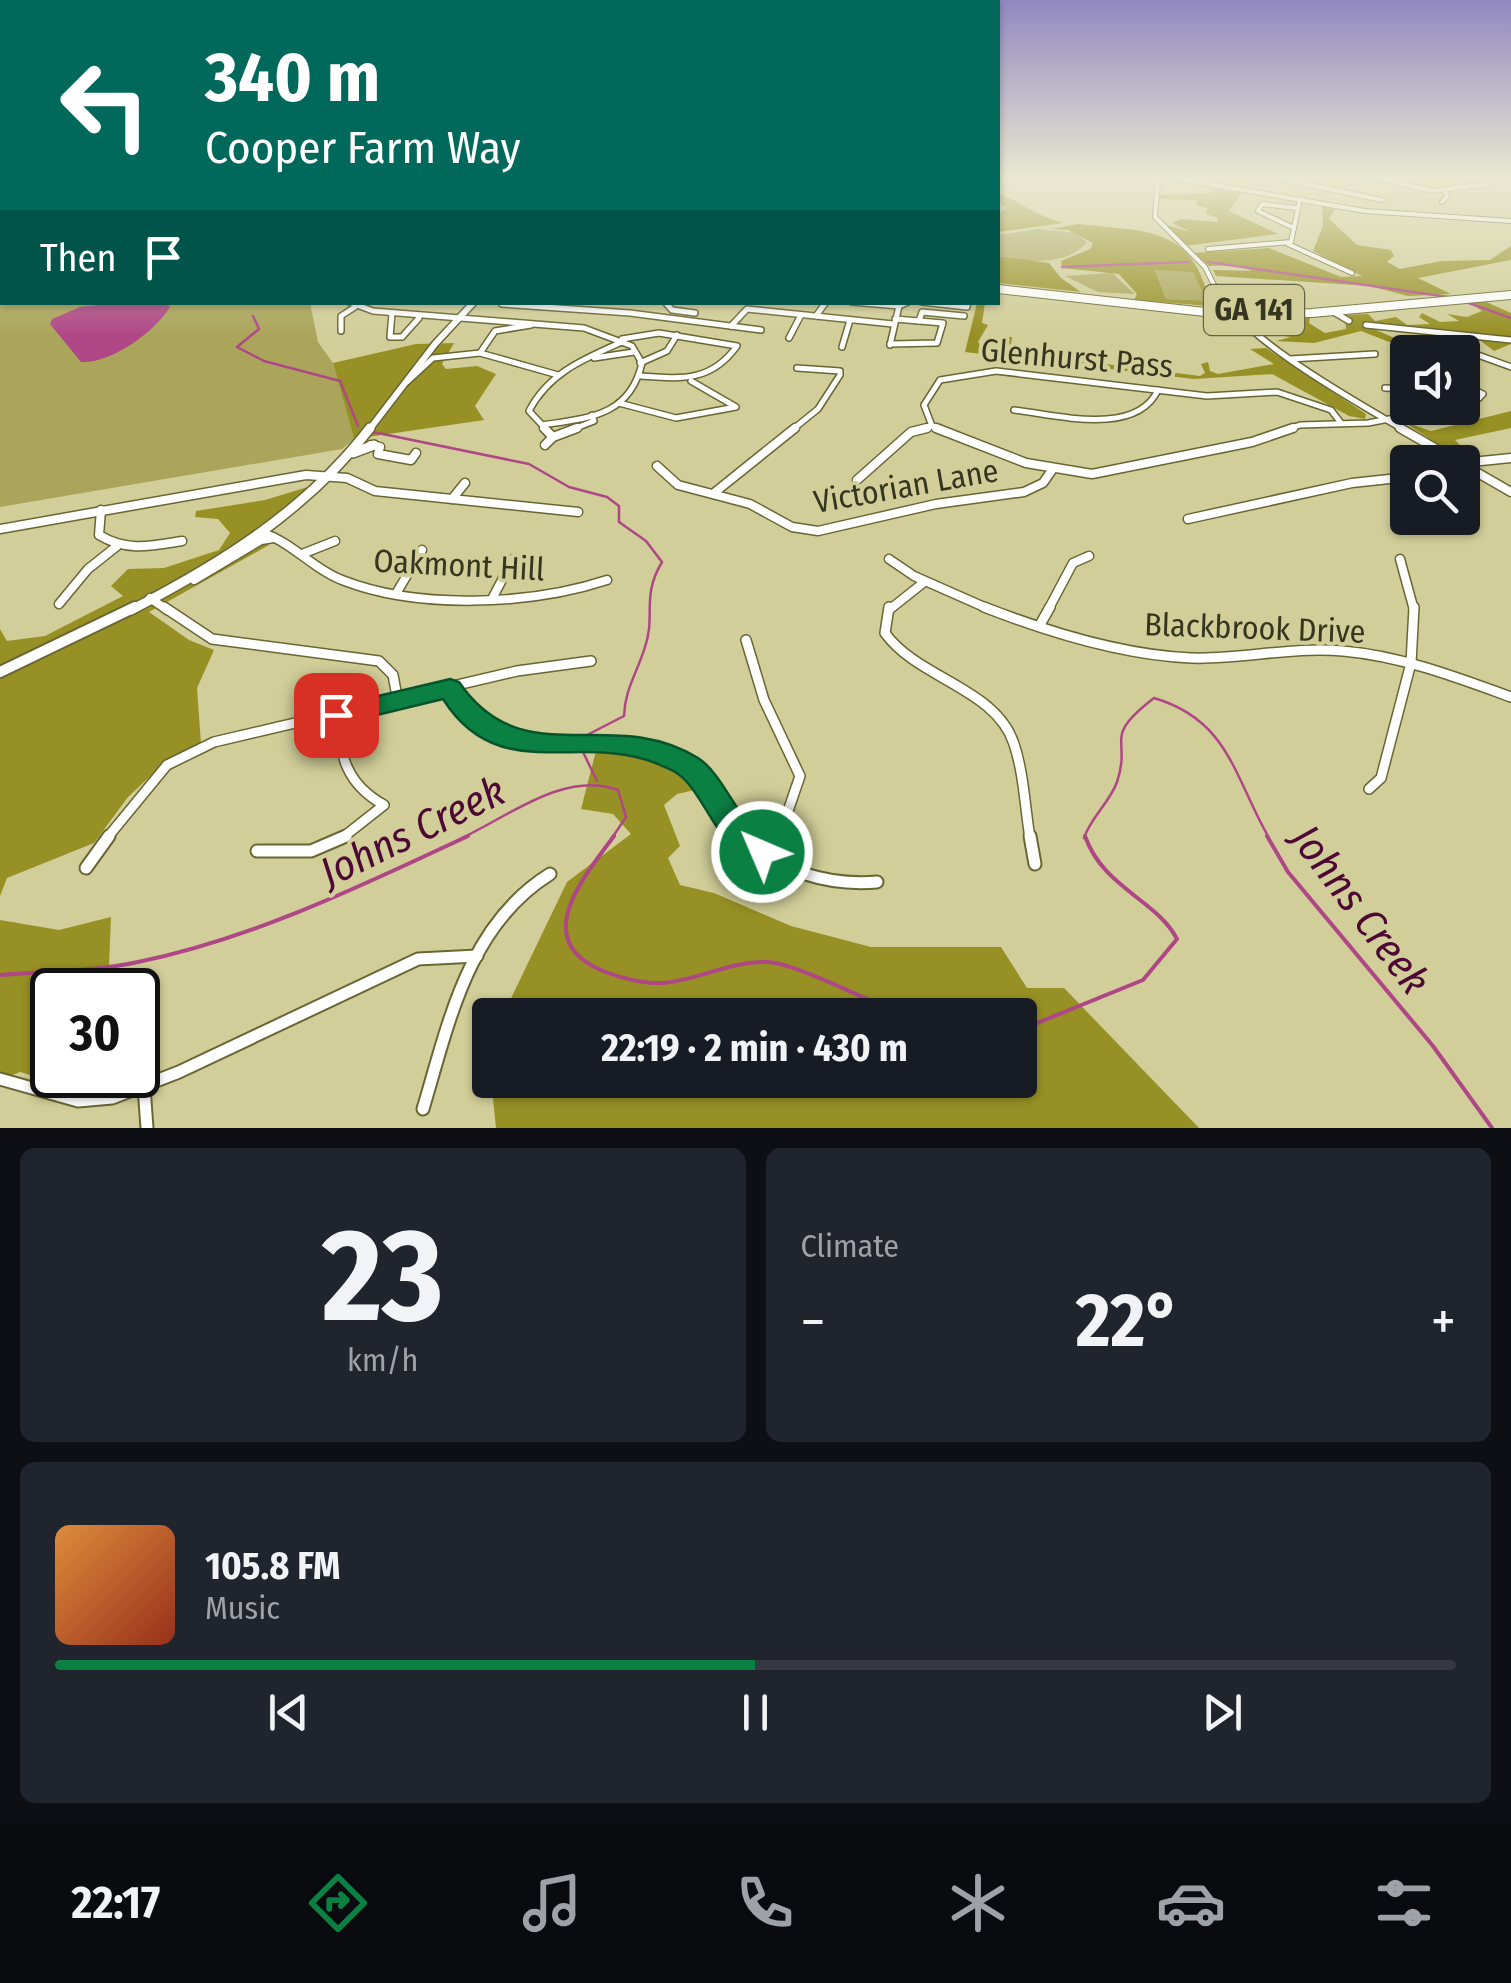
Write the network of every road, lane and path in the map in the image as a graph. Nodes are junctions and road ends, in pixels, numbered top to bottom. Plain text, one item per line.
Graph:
1 (1167, 230) edge
2 (1293, 230) edge
3 (1288, 244) junction
4 (1208, 249) dead end
5 (1352, 273) dead end
6 (1000, 288) edge
7 (1511, 293) edge
8 (352, 305) edge
9 (469, 305) edge
10 (470, 305) edge
11 (471, 305) edge
12 (556, 305) edge
13 (668, 305) edge
14 (824, 305) edge
15 (887, 305) edge
16 (899, 306) joint
17 (1331, 311) junction
18 (1229, 312) junction
19 (392, 313) junction
20 (801, 315) junction
21 (448, 316) junction
22 (816, 316) junction
23 (964, 316) dead end
24 (458, 317) junction
25 (495, 318) junction
26 (478, 320) junction
27 (850, 320) junction
28 (517, 321) junction
29 (689, 321) junction
30 (919, 321) junction
31 (391, 322) junction
32 (535, 322) junction
33 (894, 322) junction
34 (1350, 322) dead end
35 (732, 326) junction
36 (1366, 326) dead end
37 (449, 327) junction
38 (761, 330) dead end
39 (341, 331) dead end
40 (677, 335) junction
41 (442, 336) junction
42 (492, 337) junction
43 (789, 338) dead end
44 (623, 340) junction
45 (1511, 340) edge
46 (842, 347) dead end
47 (518, 352) dead end
48 (634, 352) junction
49 (480, 353) junction
50 (1375, 354) dead end
51 (449, 355) junction
52 (496, 356) junction
53 (1480, 356) edge
54 (508, 358) junction
55 (1290, 359) junction
56 (584, 360) junction
57 (640, 363) junction
58 (796, 368) dead end
59 (1511, 368) edge
60 (558, 375) junction
61 (641, 376) junction
62 (690, 381) junction
63 (403, 385) junction
64 (1385, 388) dead end
65 (1390, 388) edge
66 (1158, 390) junction
67 (619, 403) junction
68 (1014, 410) dead end
69 (592, 415) junction
70 (1072, 416) junction
71 (1390, 419) edge
72 (1387, 420) junction
73 (1341, 423) junction
74 (932, 426) junction
75 (1071, 428) dead end
76 (548, 431) junction
77 (358, 442) junction
78 (374, 445) junction
79 (545, 445) dead end
80 (1431, 445) edge
81 (416, 453) dead end
82 (1511, 458) edge
83 (1480, 461) edge
84 (341, 464) junction
85 (658, 466) dead end
86 (1052, 470) junction
87 (1480, 473) edge
88 (334, 477) junction
89 (1390, 479) edge
90 (857, 480) dead end
91 (465, 483) dead end
92 (1511, 492) edge
93 (714, 493) junction
94 (452, 499) junction
95 (101, 510) junction
96 (578, 512) dead end
97 (1188, 519) dead end
98 (0, 529) edge
99 (264, 533) junction
100 (282, 538) junction
101 (182, 541) dead end
102 (335, 542) dead end
103 (117, 546) junction
104 (422, 550) dead end
105 (302, 554) junction
106 (1088, 556) dead end
107 (513, 559) dead end
108 (890, 559) dead end
109 (1400, 559) dead end
110 (607, 580) dead end
111 (923, 583) junction
112 (397, 592) junction
113 (492, 597) junction
114 (154, 601) junction
115 (59, 604) dead end
116 (1041, 623) junction
117 (746, 640) dead end
118 (591, 661) dead end
119 (1411, 663) junction
120 (0, 672) edge
121 (450, 688) junction
122 (1511, 698) edge
123 (398, 702) junction
124 (336, 715) junction
125 (1368, 789) dead end
126 (748, 842) junction
127 (258, 852) dead end
128 (1035, 864) dead end
129 (86, 868) dead end
130 (550, 874) dead end
131 (878, 882) dead end
132 (477, 956) junction
133 (0, 1079) edge
134 (160, 1080) edge
135 (30, 1087) edge
136 (67, 1098) edge
137 (112, 1098) edge
138 (145, 1098) edge
139 (423, 1110) dead end
140 (147, 1128) edge

1 - 18 street
2 - 3 street
3 - 4 street
3 - 5 street
6 - 18 highway, GA 141
7 - 17 highway, GA 141
7 - 18 highway, GA 141
8 - 19 street
8 - 39 street
9 - 21 main road
10 - 24 main road
11 - 25 street
12 - 29 street
13 - 29 street
14 - 22 street
15 - 16 street
16 - 33 street
17 - 18 highway, GA 141
17 - 34 street
18 - 55 street
19 - 21 street
19 - 31 street
20 - 22 street
20 - 35 street
20 - 43 street
21 - 24 street
22 - 27 street
23 - 30 street
24 - 25 street
24 - 26 street
24 - 37 main road
25 - 28 street
26 - 28 street
26 - 37 street
27 - 33 street
27 - 46 street
28 - 32 street
29 - 35 street
30 - 33 street
30 - 33 street
31 - 31 street
32 - 42 street
32 - 44 street
35 - 38 street
36 - 45 street
37 - 41 main road
40 - 44 street
40 - 57 street
40 - 62 street
41 - 51 street
41 - 63 main road
42 - 49 street
42 - 52 street
44 - 48 street
44 - 56 street
47 - 54 street
48 - 56 street
48 - 57 street
49 - 51 street
49 - 52 street
50 - 55 street
51 - 63 street
52 - 54 street
53 - 59 street
54 - 60 street
55 - 72 street
56 - 60 street
57 - 61 street
58 - 93 street
60 - 76 street
61 - 62 street
61 - 67 street
62 - 67 street
63 - 77 main road
64 - 65 street
66 - 70 street
66 - 73 street, Glenhurst Pass
66 - 74 street, Glenhurst Pass
67 - 69 street
68 - 70 street
69 - 76 street
69 - 76 street
70 - 75 street
71 - 72 street
72 - 73 street
72 - 80 street
73 - 86 street
74 - 86 street
74 - 90 street
76 - 79 street
77 - 78 street
77 - 84 main road
78 - 81 street
78 - 84 main road
82 - 83 street
84 - 88 main road
85 - 93 street, Victorian Lane
86 - 93 street, Victorian Lane
87 - 92 street
88 - 94 street
88 - 95 street
88 - 99 main road
89 - 97 street
91 - 94 street
94 - 96 street
95 - 98 street
95 - 103 street
99 - 100 street, Oakmont Hill
99 - 114 main road
100 - 105 street, Oakmont Hill
100 - 114 street
101 - 103 street
102 - 105 street
103 - 115 street
104 - 112 street
105 - 112 street, Oakmont Hill
106 - 116 street
107 - 113 street
108 - 111 street, Blackbrook Drive
109 - 119 street
110 - 113 street, Oakmont Hill
111 - 116 street, Blackbrook Drive
111 - 128 street
112 - 113 street, Oakmont Hill
114 - 120 main road
114 - 123 street
116 - 119 street, Blackbrook Drive
117 - 126 street
118 - 121 street
119 - 122 street, Blackbrook Drive
119 - 125 street
121 - 123 street
121 - 126 street
123 - 124 street
124 - 127 street
124 - 129 street
126 - 131 street
130 - 132 street
132 - 134 street
132 - 139 street
133 - 135 street
136 - 137 street
138 - 140 street

